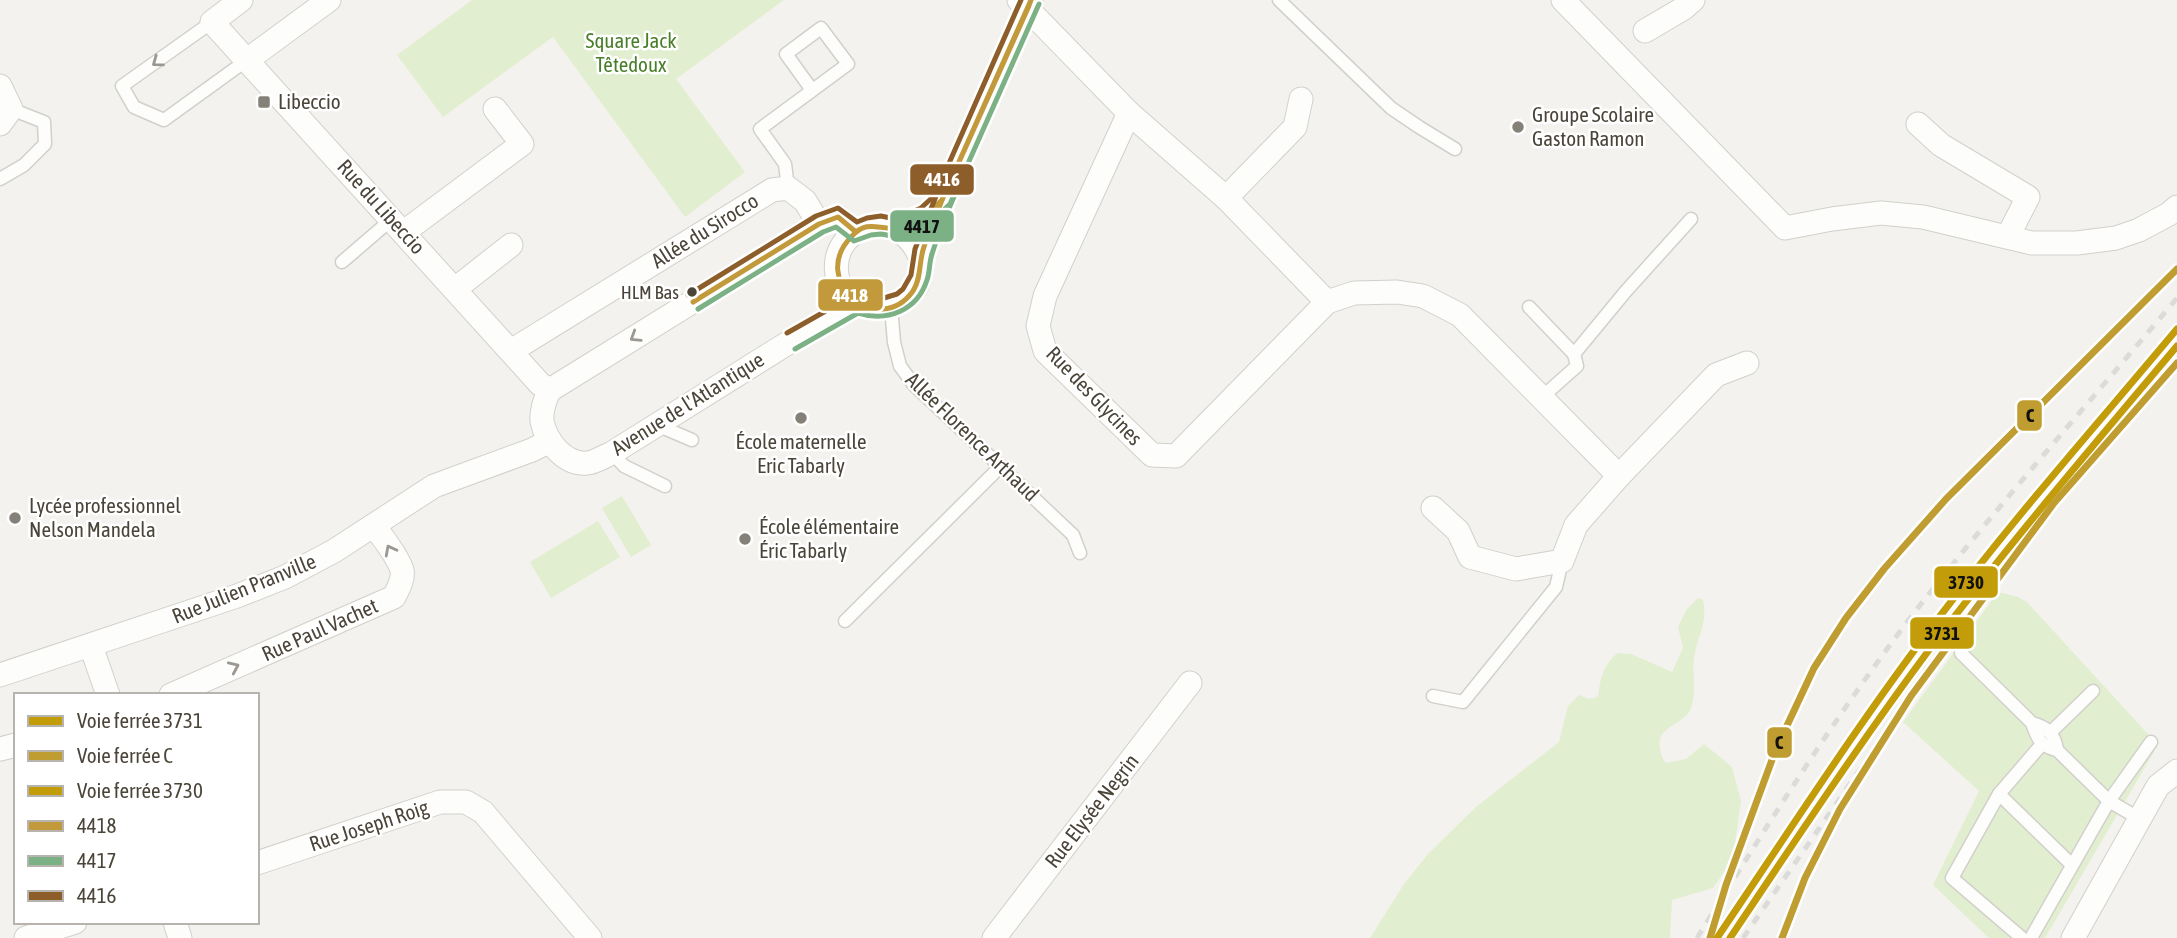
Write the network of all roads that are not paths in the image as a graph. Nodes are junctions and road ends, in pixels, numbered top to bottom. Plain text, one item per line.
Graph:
1 (242, 0) edge
2 (329, 0) edge
3 (1279, 0) edge
4 (1563, 0) edge
5 (1693, 0) edge
6 (1026, 3) edge
7 (212, 22) junction
8 (1645, 31) dead end
9 (247, 60) junction
10 (0, 86) edge
11 (812, 90) junction
12 (1301, 99) dead end
13 (495, 109) dead end
14 (1129, 113) junction
15 (6, 117) edge
16 (1918, 124) dead end
17 (1455, 149) dead end
18 (0, 180) edge
19 (788, 188) junction
20 (1226, 198) junction
21 (942, 200) junction
22 (2177, 207) edge
23 (1691, 219) dead end
24 (819, 224) junction
25 (398, 226) junction
26 (897, 229) junction
27 (856, 232) junction
28 (2008, 236) junction
29 (510, 245) dead end
30 (921, 259) junction
31 (342, 262) dead end
32 (455, 289) junction
33 (1327, 302) junction
34 (857, 303) junction
35 (891, 307) junction
36 (1529, 307) dead end
37 (511, 351) junction
38 (1574, 354) junction
39 (1746, 363) dead end
40 (550, 390) junction
41 (1541, 398) junction
42 (657, 425) junction
43 (550, 440) junction
44 (692, 440) dead end
45 (612, 453) junction
46 (1002, 466) junction
47 (1619, 476) junction
48 (665, 486) dead end
49 (1433, 508) dead end
50 (373, 526) junction
51 (1080, 553) dead end
52 (1562, 561) junction
53 (845, 621) dead end
54 (91, 646) junction
55 (1961, 653) dead end
56 (0, 675) edge
57 (1190, 683) dead end
58 (2093, 691) dead end
59 (106, 693) edge
60 (176, 693) edge
61 (1433, 696) dead end
62 (2032, 723) junction
63 (2050, 733) junction
64 (2151, 742) dead end
65 (2042, 744) junction
66 (2057, 750) junction
67 (2177, 771) edge
68 (1999, 794) junction
69 (2109, 801) junction
70 (2140, 819) junction
71 (259, 862) edge
72 (2072, 865) junction
73 (69, 924) edge
74 (26, 938) edge
75 (590, 938) edge
76 (994, 938) edge
77 (2022, 938) edge
78 (2031, 938) edge
79 (2073, 938) edge

1 - 7 street
2 - 9 street
3 - 17 lane
4 - 28 street
5 - 8 street
6 - 14 street
6 - 21 street
7 - 9 street, Rue du Libeccio
7 -> 9 lane
9 - 25 street, Rue du Libeccio
10 - 15 street
11 - 11 lane
11 - 19 lane
12 - 20 street
13 - 25 street
14 - 20 street
14 - 33 street, Rue des Glycines
15 - 18 lane
16 - 28 street
19 - 24 street
19 - 37 street, Allée du Sirocco
20 - 33 street
21 - 26 street
21 - 30 street
22 - 28 street
23 - 38 lane
24 - 27 street
24 -> 40 street
25 - 31 lane
25 - 32 street, Rue du Libeccio
26 - 27 street
26 - 30 street
27 - 34 street
29 - 32 street
30 - 35 street
32 - 37 street, Rue du Libeccio
33 - 41 street
34 - 35 street
34 - 42 street, Avenue de l'Atlantique
35 - 46 lane, Allée Florence Arthaud
36 - 38 lane
37 - 40 street, Rue du Libeccio
38 - 41 lane
39 - 47 street
40 - 43 street
41 - 47 street
42 - 44 lane
42 - 45 street, Avenue de l'Atlantique
43 - 45 street, Avenue de l'Atlantique
43 - 50 street, Rue Julien Pranville
45 - 48 lane
46 - 51 lane, Allée Florence Arthaud
46 - 53 lane
47 - 52 street
49 - 52 street
50 - 54 street, Rue Julien Pranville
60 -> 50 street, Rue Paul Vachet
52 - 61 lane
54 - 56 street, Rue Julien Pranville
54 - 59 street
55 - 62 lane
57 - 76 street, Rue Elysée Negrin
58 - 63 lane
62 - 63 lane
62 - 65 lane
63 - 66 lane
64 - 69 lane
65 - 66 lane
65 - 68 lane
66 - 69 lane
67 - 70 street
68 - 72 lane
68 - 77 lane
69 - 70 lane
69 - 72 lane
70 - 79 street
71 - 75 street, Rue Joseph Roig
72 - 78 lane
73 - 74 street

